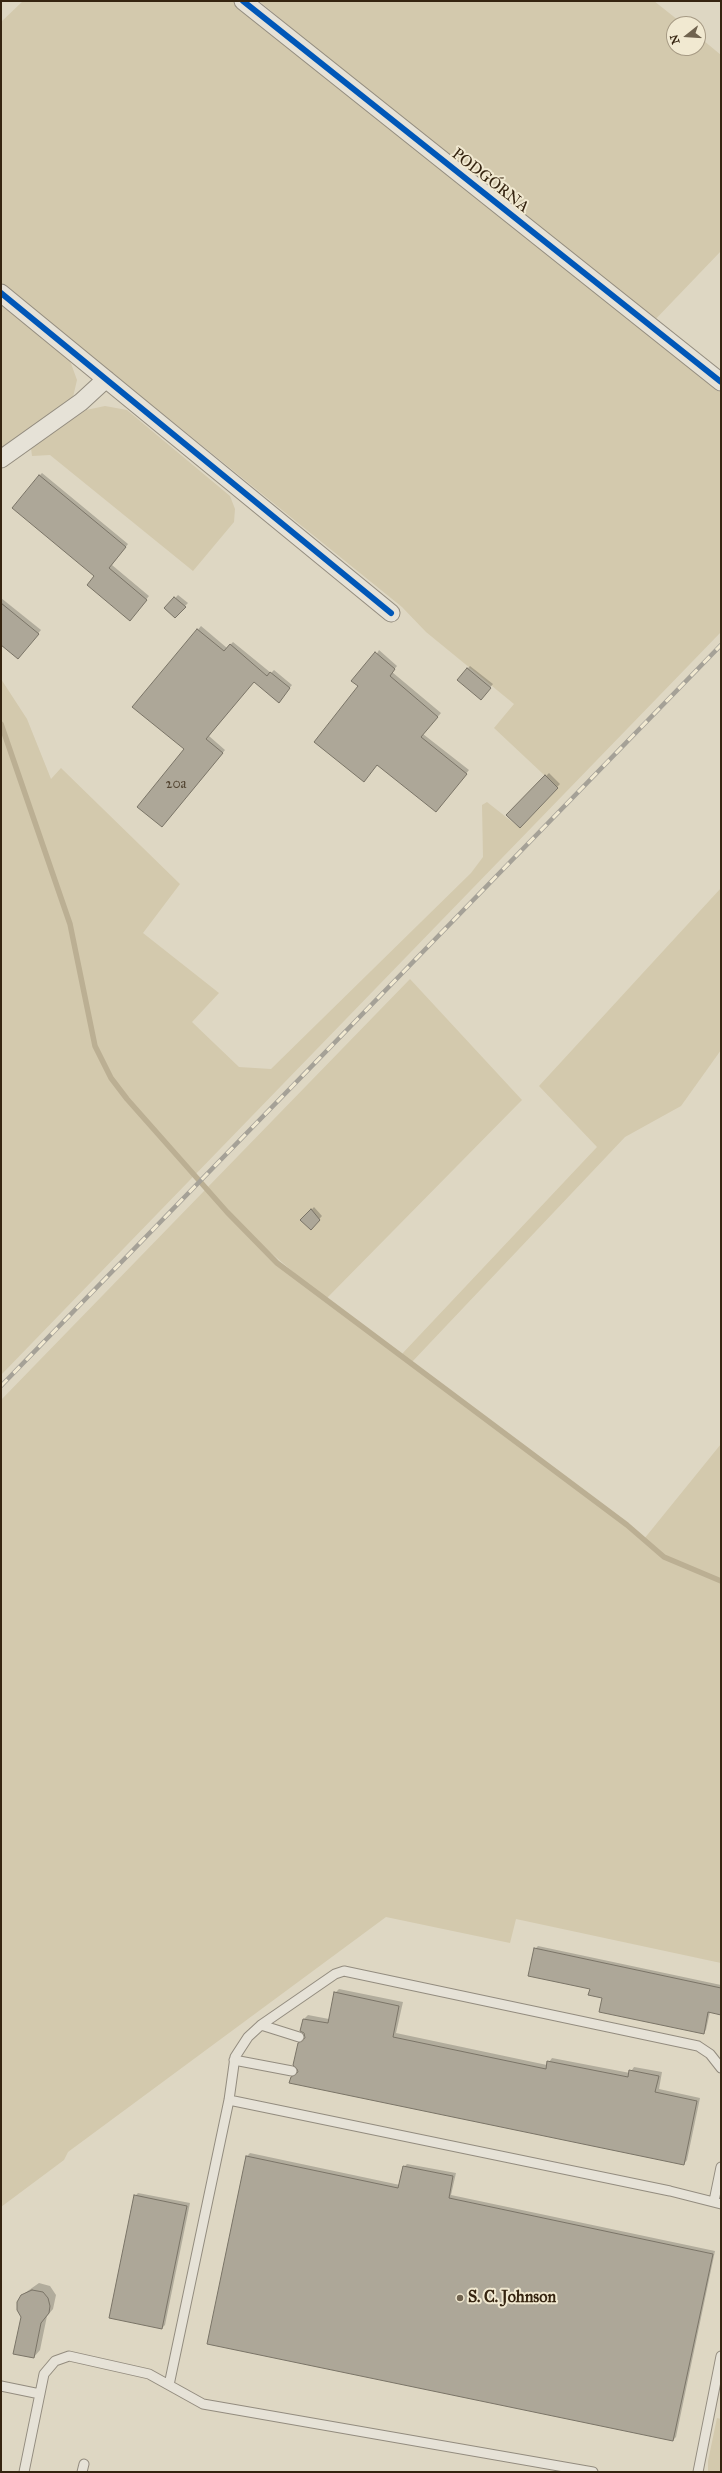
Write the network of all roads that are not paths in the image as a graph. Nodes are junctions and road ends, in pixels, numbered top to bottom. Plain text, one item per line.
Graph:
1 (243, 1) edge
2 (1, 293) edge
3 (106, 379) junction
4 (721, 382) edge
5 (1, 459) edge
6 (391, 612) dead end
7 (262, 2025) junction
8 (299, 2037) dead end
9 (234, 2060) junction
10 (721, 2068) edge
11 (292, 2071) dead end
12 (229, 2100) junction
13 (721, 2167) edge
14 (717, 2202) edge
15 (721, 2356) edge
16 (169, 2385) junction
17 (1, 2386) edge
18 (40, 2394) junction
19 (24, 2472) edge
20 (593, 2472) edge
21 (698, 2472) edge

1 - 4 street, PODGÓRNA
2 - 3 street
3 - 5 street
3 - 6 street
7 - 8 lane
7 - 9 lane
7 - 10 lane
9 - 11 lane
9 - 12 lane
12 - 14 lane
12 - 16 lane
13 - 14 lane
15 - 21 lane
16 - 18 lane
16 - 20 lane
17 - 18 lane
18 - 19 lane

